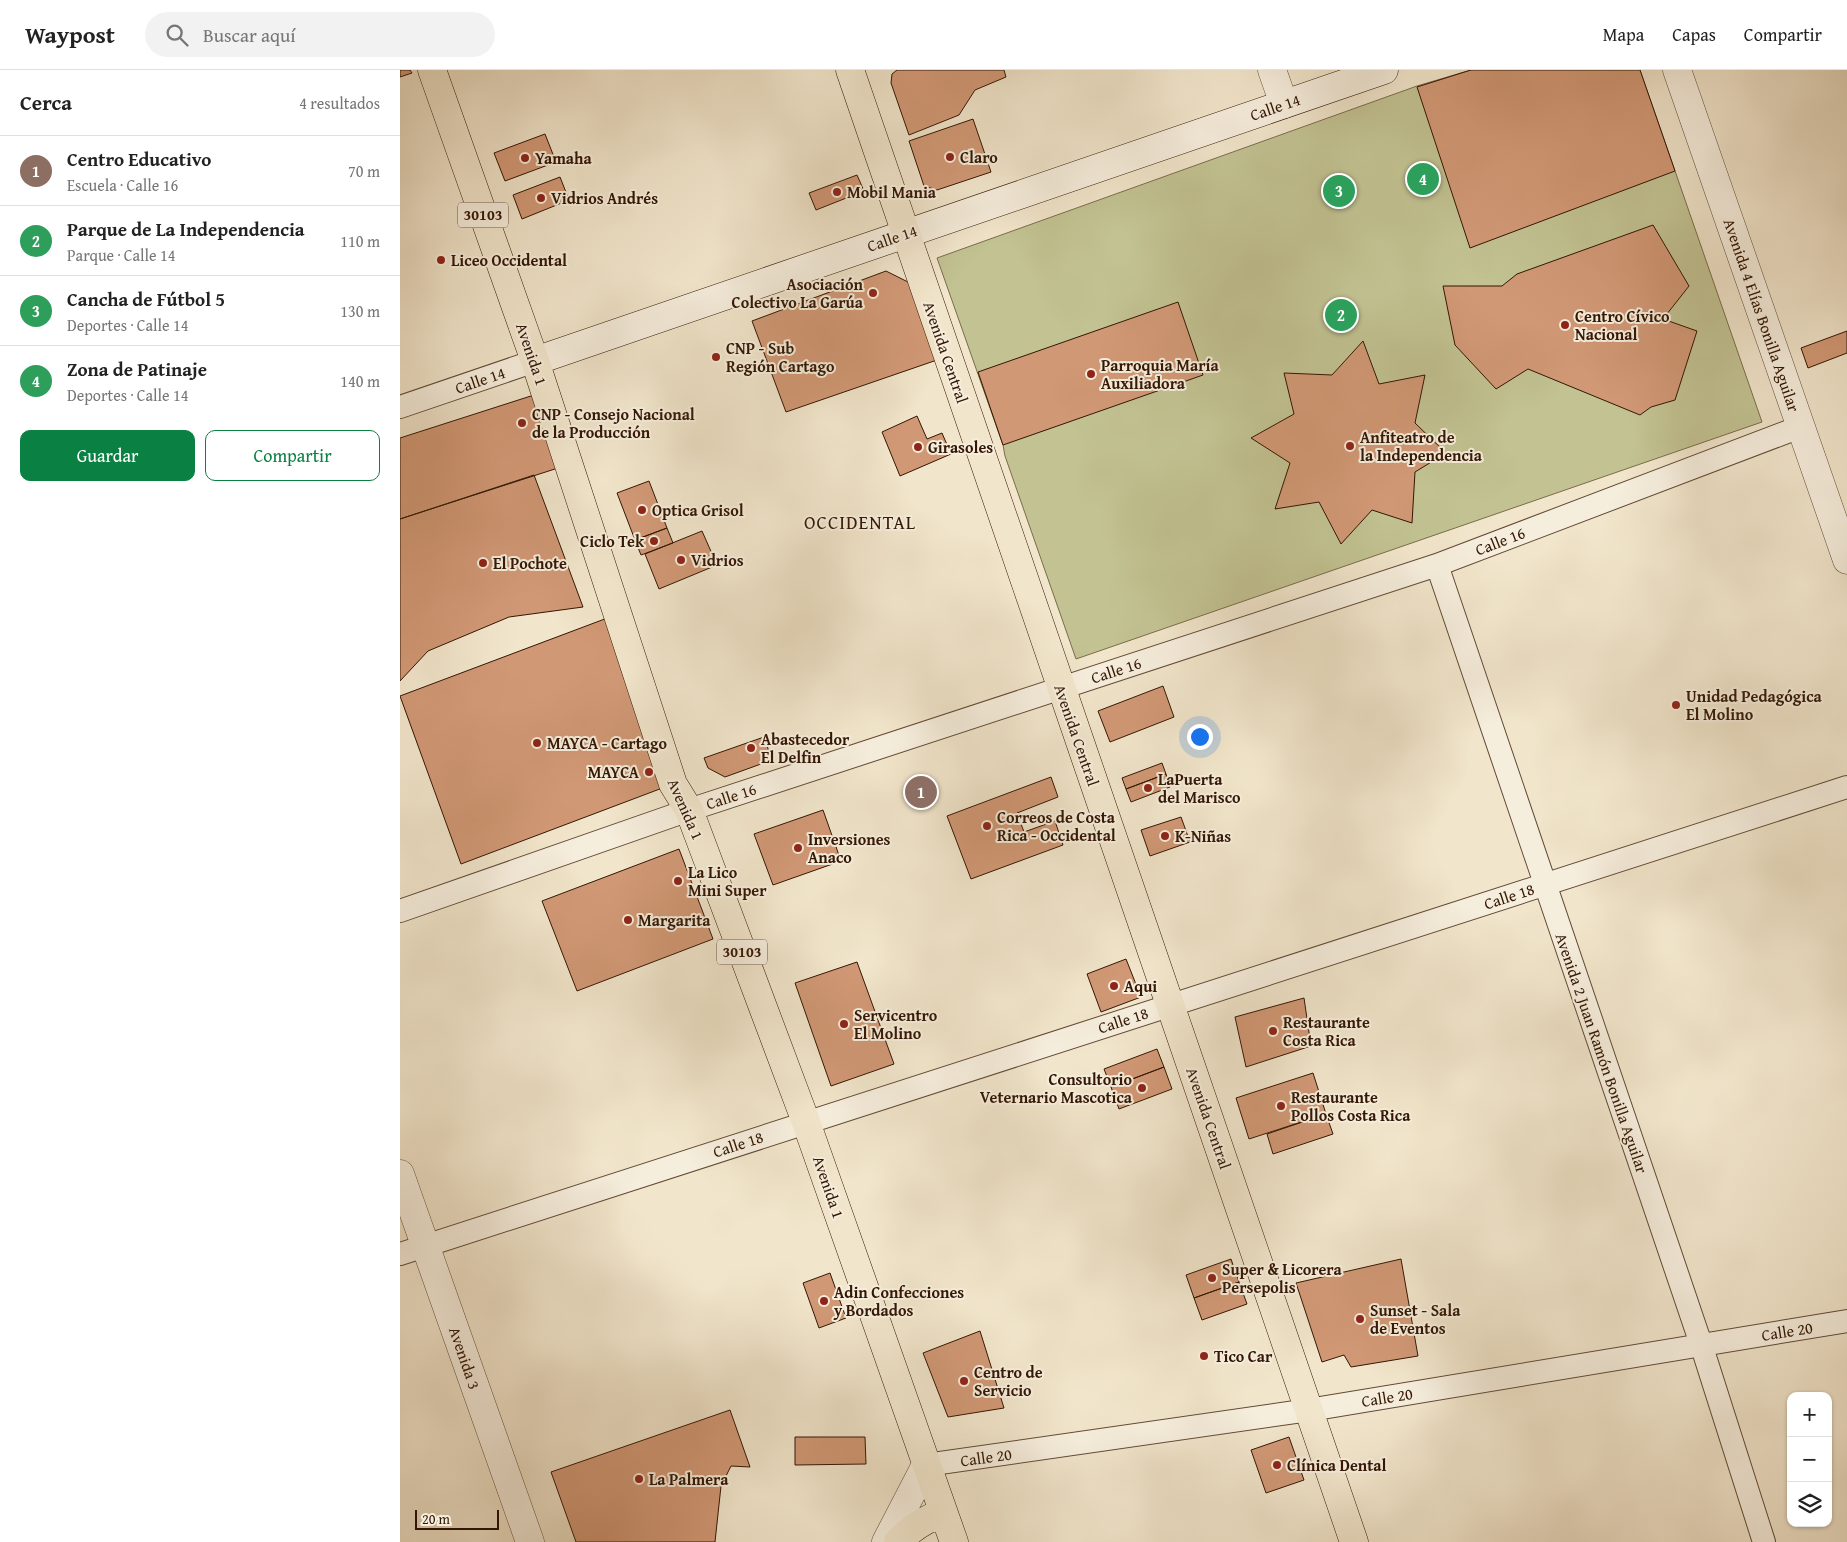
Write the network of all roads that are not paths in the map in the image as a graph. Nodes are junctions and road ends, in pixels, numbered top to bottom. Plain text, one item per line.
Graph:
1 (432, 70) edge
2 (850, 70) edge
3 (1272, 70) edge
4 (1384, 70) edge
5 (1677, 70) edge
6 (1284, 104) junction
7 (906, 234) junction
8 (535, 361) junction
9 (400, 407) edge
10 (1800, 427) junction
11 (1842, 532) edge
12 (1847, 560) edge
13 (1437, 565) junction
14 (1061, 688) junction
15 (1847, 787) edge
16 (689, 810) junction
17 (1545, 884) junction
18 (400, 911) edge
19 (1170, 1006) junction
20 (806, 1122) junction
21 (400, 1174) edge
22 (412, 1249) edge
23 (1847, 1322) edge
24 (1701, 1344) junction
25 (1308, 1410) junction
26 (926, 1465) junction
27 (943, 1513) junction
28 (530, 1542) edge
29 (886, 1542) edge
30 (898, 1542) edge
31 (954, 1542) edge
32 (1354, 1542) edge
33 (1764, 1542) edge

1 - 8 main road, Avenida 1 / 30103
2 - 7 main road, Avenida Central
3 - 6 street
4 - 6 street, Calle 14
5 - 10 street, Avenida 4 Elías Bonilla Aguilar
6 - 7 street, Calle 14
7 - 8 street, Calle 14
7 - 14 main road, Avenida Central
8 - 9 street, Calle 14
8 - 16 main road, Avenida 1 / 30103
10 - 11 street, Avenida 4 Elías Bonilla Aguilar
10 - 13 street, Calle 16
11 - 12 street, Avenida 4 Elías Bonilla Aguilar
13 - 14 street, Calle 16
13 - 17 street, Avenida 2 Juan Ramón Bonilla Aguilar
14 - 16 street, Calle 16
14 - 19 main road, Avenida Central
15 - 17 street, Calle 18
16 - 18 street, Calle 16
16 - 20 main road, Avenida 1 / 30103
17 - 19 street, Calle 18
17 - 24 street, Avenida 2 Juan Ramón Bonilla Aguilar
19 - 20 street, Calle 18
19 - 25 main road, Avenida Central
20 - 22 street, Calle 18
20 - 26 main road, Avenida 1 / 30103
21 - 22 street, Avenida 3
22 - 28 street, Avenida 3
23 - 24 street, Calle 20
24 - 25 street, Calle 20
24 - 33 street, Avenida 2 Juan Ramón Bonilla Aguilar
25 - 26 street, Calle 20
25 - 32 main road, Avenida Central
26 - 27 main road, Avenida 1 / 30103
26 - 29 street
27 - 30 main road
27 - 31 main road, Avenida 1 / 30103

